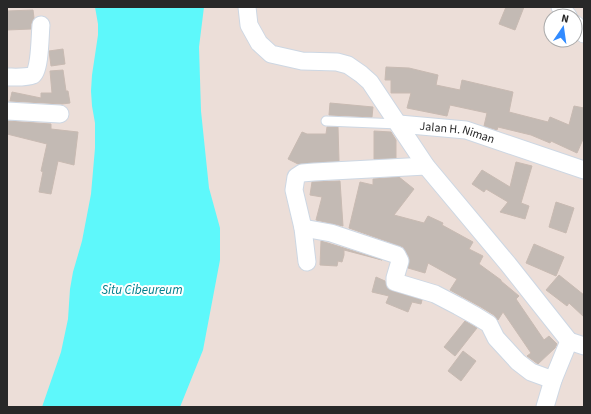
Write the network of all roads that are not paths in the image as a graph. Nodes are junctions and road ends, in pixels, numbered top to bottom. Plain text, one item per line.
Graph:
1 (247, 7) edge
2 (41, 25) dead end
3 (7, 77) edge
4 (7, 111) edge
5 (60, 114) dead end
6 (326, 120) dead end
7 (399, 124) junction
8 (583, 165) edge
9 (426, 166) junction
10 (303, 228) junction
11 (307, 262) dead end
12 (576, 343) edge
13 (553, 380) junction
14 (545, 407) edge

1 - 7 street
2 - 3 street
4 - 5 street
6 - 7 lane, Jalan H. Niman
7 - 8 street, Jalan H. Niman
7 - 9 street
9 - 10 street
9 - 12 street
10 - 11 street
10 - 13 street
12 - 13 street
13 - 14 street

